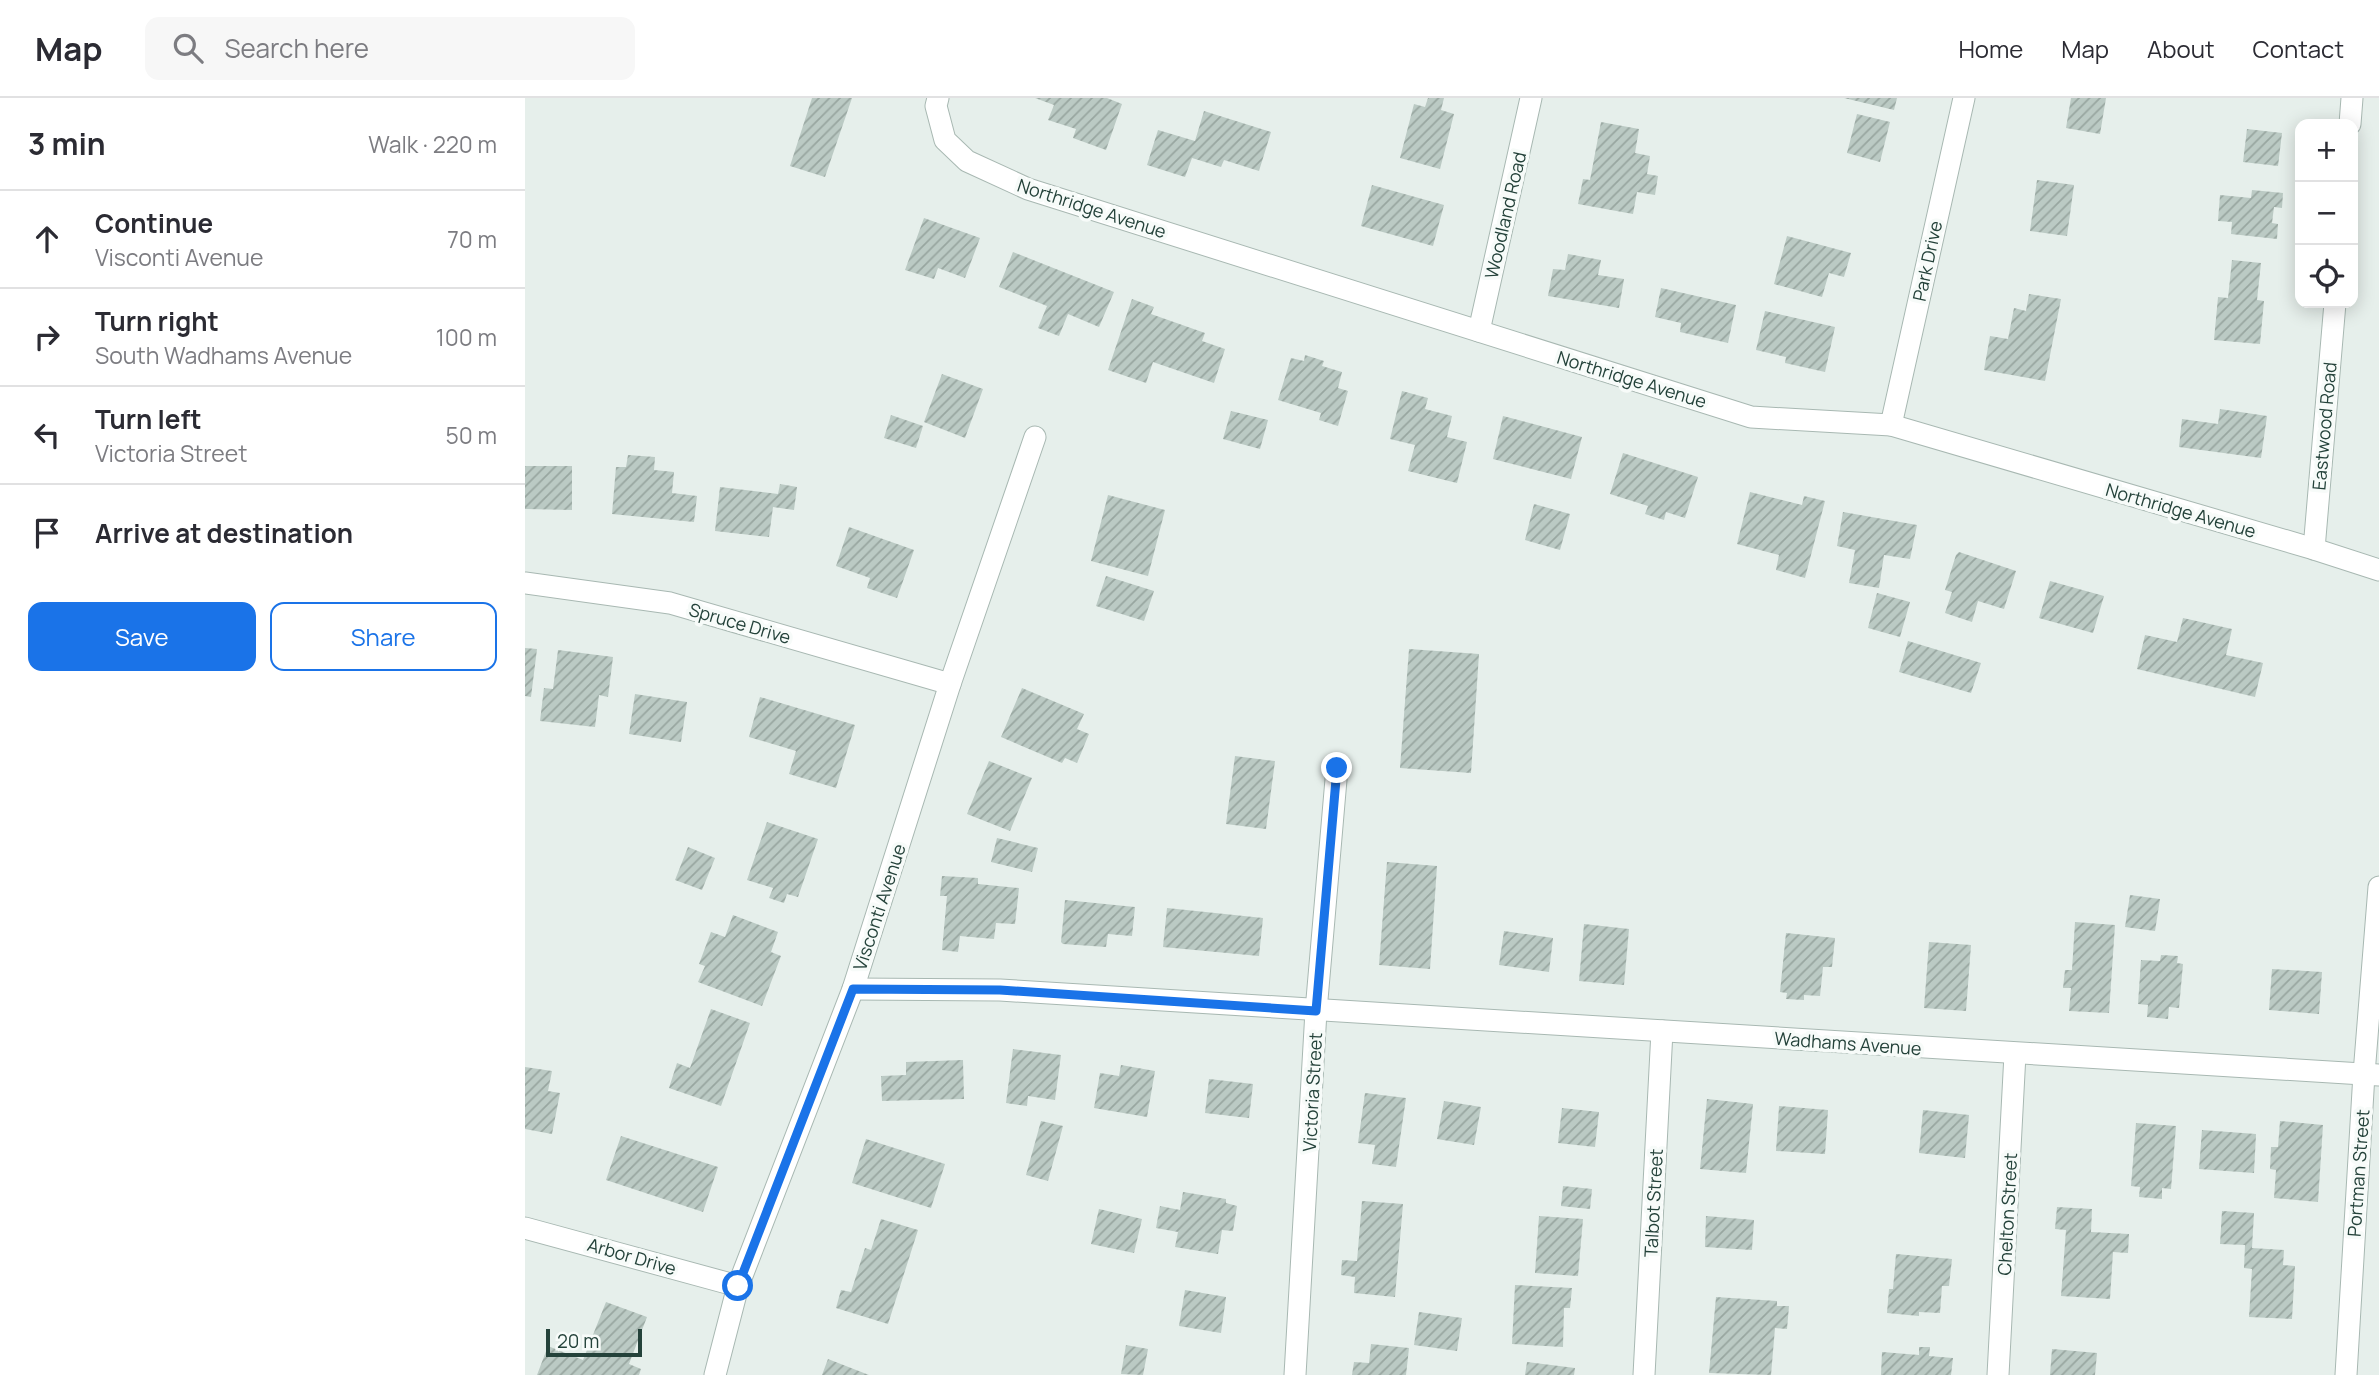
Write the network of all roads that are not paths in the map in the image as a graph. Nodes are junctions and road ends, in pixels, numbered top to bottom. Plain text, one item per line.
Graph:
1 (938, 98) edge
2 (1531, 98) edge
3 (1964, 98) edge
4 (2352, 98) edge
5 (2350, 119) edge
6 (2335, 308) edge
7 (1479, 331) junction
8 (1892, 425) junction
9 (1035, 437) dead end
10 (2314, 548) junction
11 (2379, 570) edge
12 (525, 583) edge
13 (950, 684) junction
14 (1337, 768) dead end
15 (2379, 887) edge
16 (853, 989) junction
17 (1316, 1011) junction
18 (1662, 1031) junction
19 (2015, 1054) junction
20 (2372, 1074) edge
21 (525, 1228) edge
22 (738, 1286) junction
23 (715, 1375) edge
24 (1295, 1375) edge
25 (1644, 1375) edge
26 (1998, 1375) edge
27 (2346, 1375) edge

1 - 7 street, Northridge Avenue
2 - 7 street, Woodland Road
3 - 8 street, Park Drive
4 - 5 street
6 - 10 street, Eastwood Road
7 - 8 street, Northridge Avenue
8 - 10 street, Northridge Avenue
9 - 13 street, Visconti Avenue
10 - 11 street, Northridge Avenue
12 - 13 street, Spruce Drive
13 - 16 street, Visconti Avenue
14 - 17 street, Victoria Street
15 - 20 street, Portman Street
16 - 17 street, Wadhams Avenue
16 - 22 street, Visconti Avenue
17 - 18 street, Wadhams Avenue
17 - 24 street, Victoria Street
18 - 19 street, Wadhams Avenue
18 - 25 street, Talbot Street
19 - 20 street, Wadhams Avenue
19 - 26 street, Chelton Street
20 - 27 street, Portman Street
21 - 22 street, Arbor Drive
22 - 23 street, Visconti Avenue

